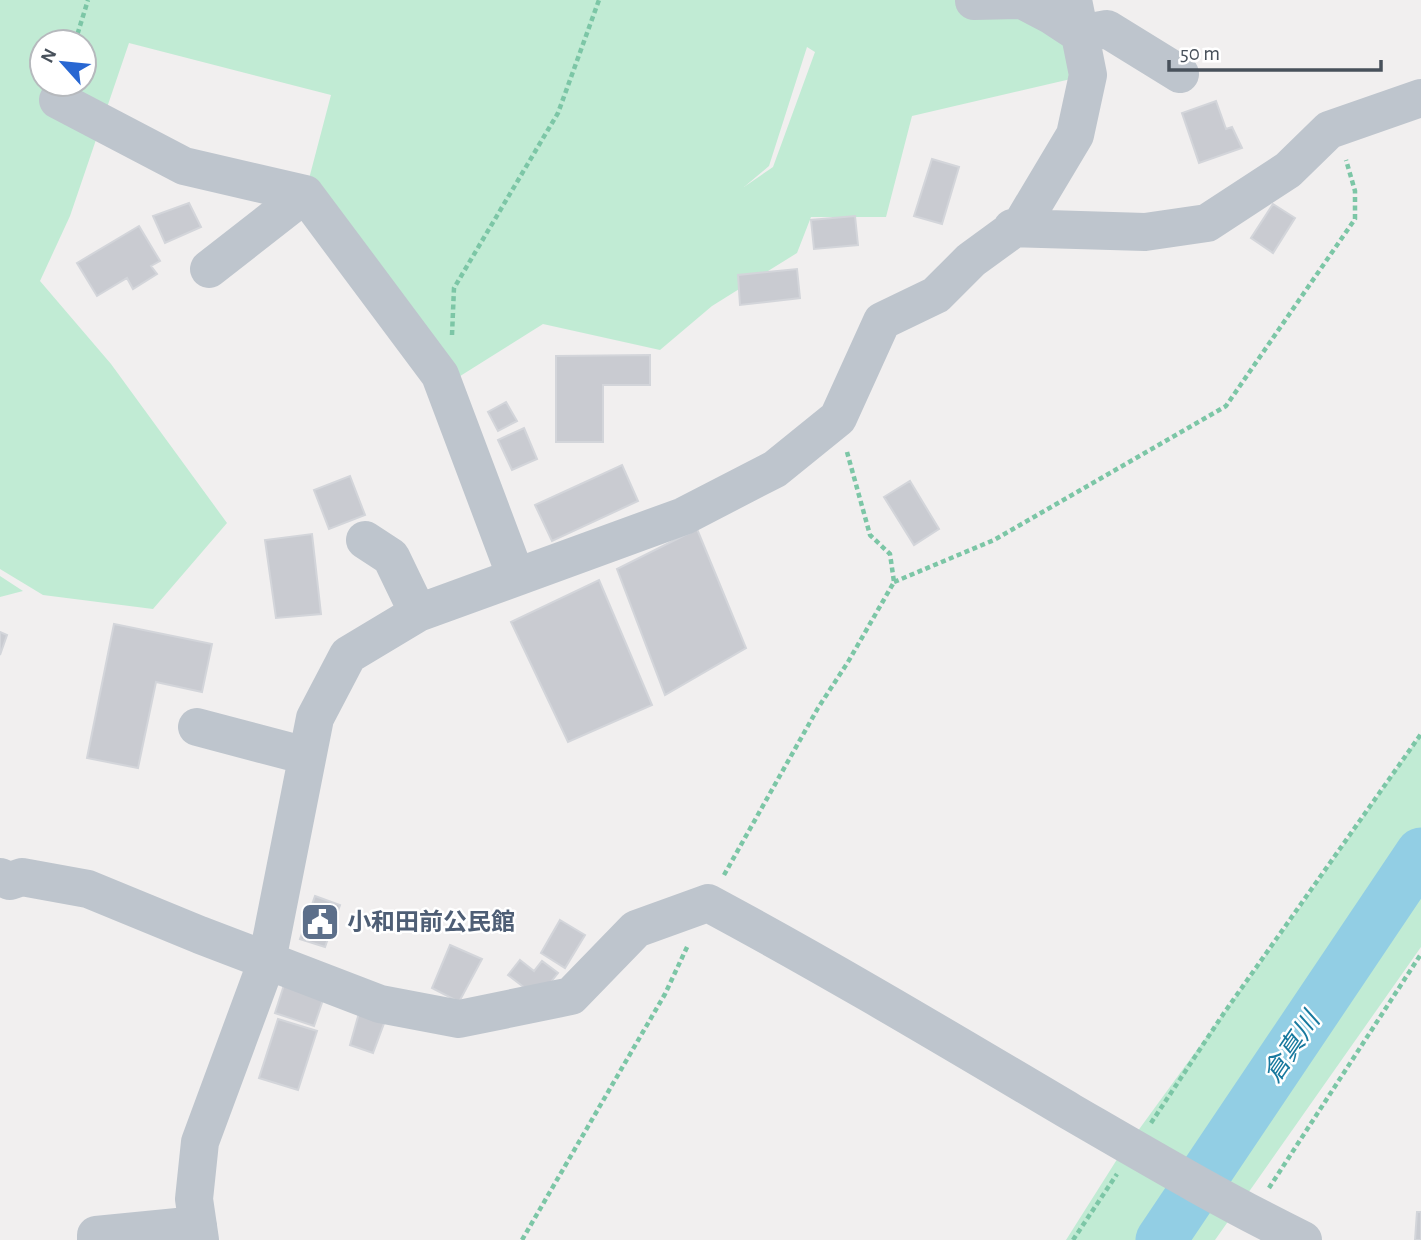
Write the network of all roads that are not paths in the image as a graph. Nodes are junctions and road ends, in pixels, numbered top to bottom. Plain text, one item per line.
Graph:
1 (974, 1) edge
2 (1077, 17) edge
3 (1180, 74) dead end
4 (1421, 98) edge
5 (58, 100) dead end
6 (305, 194) junction
7 (1012, 228) junction
8 (208, 269) dead end
9 (365, 540) dead end
10 (516, 577) junction
11 (418, 613) junction
12 (197, 727) dead end
13 (307, 756) junction
14 (0, 877) edge
15 (267, 961) junction
16 (1243, 1228) edge
17 (199, 1233) edge
18 (96, 1240) edge
19 (1303, 1240) edge

1 - 2 street
2 - 3 street
2 - 7 street
4 - 7 street
5 - 6 street
6 - 8 street
6 - 10 street
7 - 10 street
9 - 11 street
10 - 11 street
11 - 13 street
12 - 13 street
13 - 15 street
14 - 15 street
15 - 16 street
15 - 17 street
16 - 19 street
17 - 18 street

